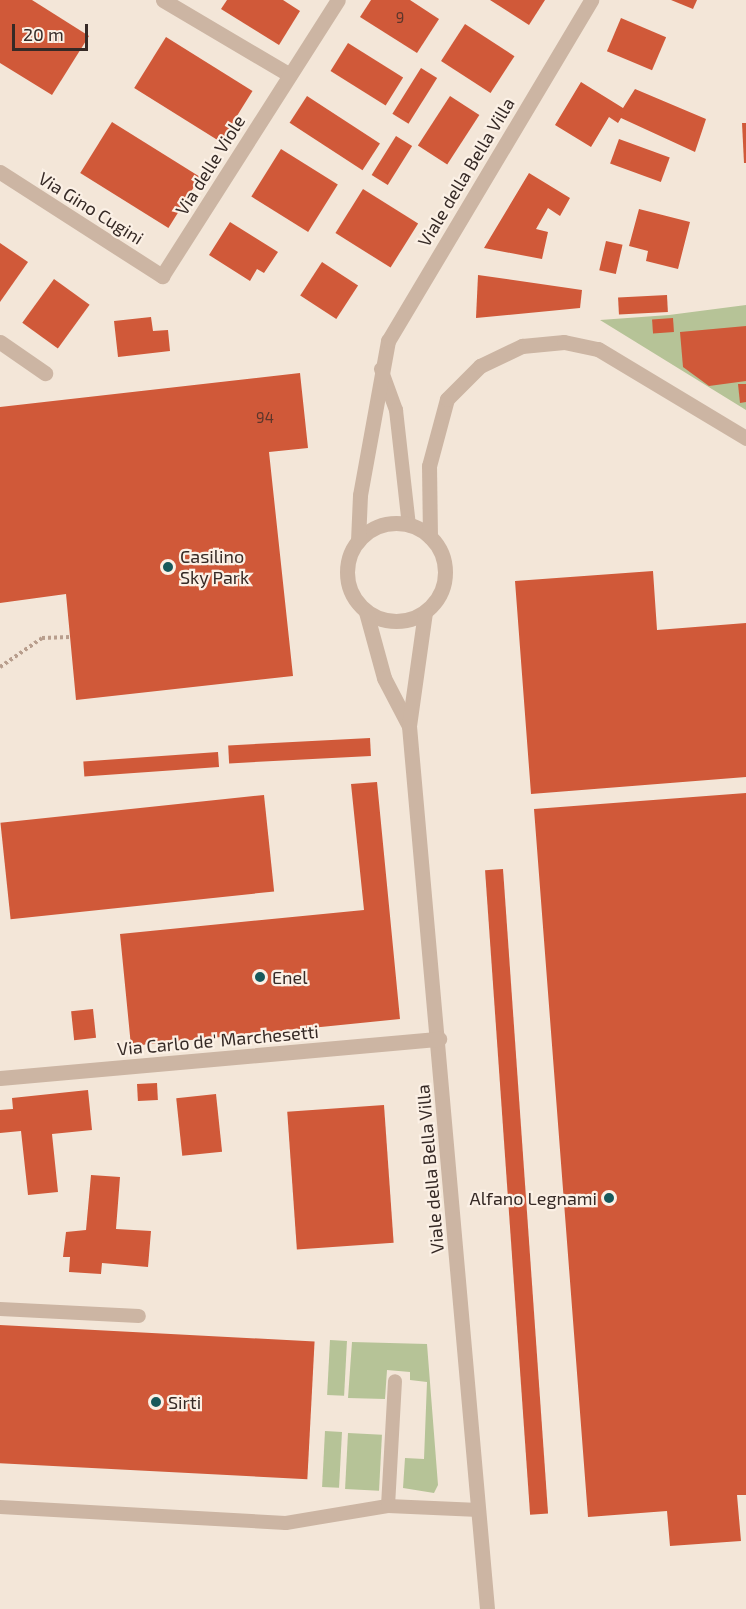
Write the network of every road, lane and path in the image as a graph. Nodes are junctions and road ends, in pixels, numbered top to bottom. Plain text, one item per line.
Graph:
1 (163, 0) edge
2 (338, 0) edge
3 (591, 0) edge
4 (290, 75) junction
5 (0, 172) edge
6 (162, 276) joint
7 (0, 342) edge
8 (381, 367) junction
9 (45, 373) dead end
10 (746, 438) edge
11 (409, 525) junction
12 (430, 537) junction
13 (358, 541) junction
14 (366, 612) junction
15 (425, 612) junction
16 (70, 637) dead end
17 (0, 667) edge
18 (409, 726) junction
19 (439, 1039) junction
20 (0, 1078) edge
21 (0, 1309) edge
22 (139, 1317) dead end
23 (395, 1382) dead end
24 (388, 1506) junction
25 (0, 1508) edge
26 (479, 1510) junction
27 (487, 1609) edge

1 - 4 street
2 - 4 street, Via delle Viole
3 - 8 street, Viale della Bella Villa
4 - 6 street, Via delle Viole
5 - 6 street, Via Gino Cugini
7 - 9 street
8 - 11 lane
8 - 13 street, Viale della Bella Villa
10 - 12 street
11 - 12 street
11 - 13 street
12 - 15 street, Viale della Bella Villa
13 - 14 street, Viale della Bella Villa
14 - 15 street
14 - 18 street, Viale della Bella Villa
15 - 18 street, Viale della Bella Villa
16 - 17 path
18 - 19 street, Viale della Bella Villa
19 - 20 street, Via Carlo de' Marchesetti
19 - 26 street, Viale della Bella Villa
21 - 22 lane
23 - 24 lane
24 - 25 lane
24 - 26 lane
26 - 27 street, Viale della Bella Villa

